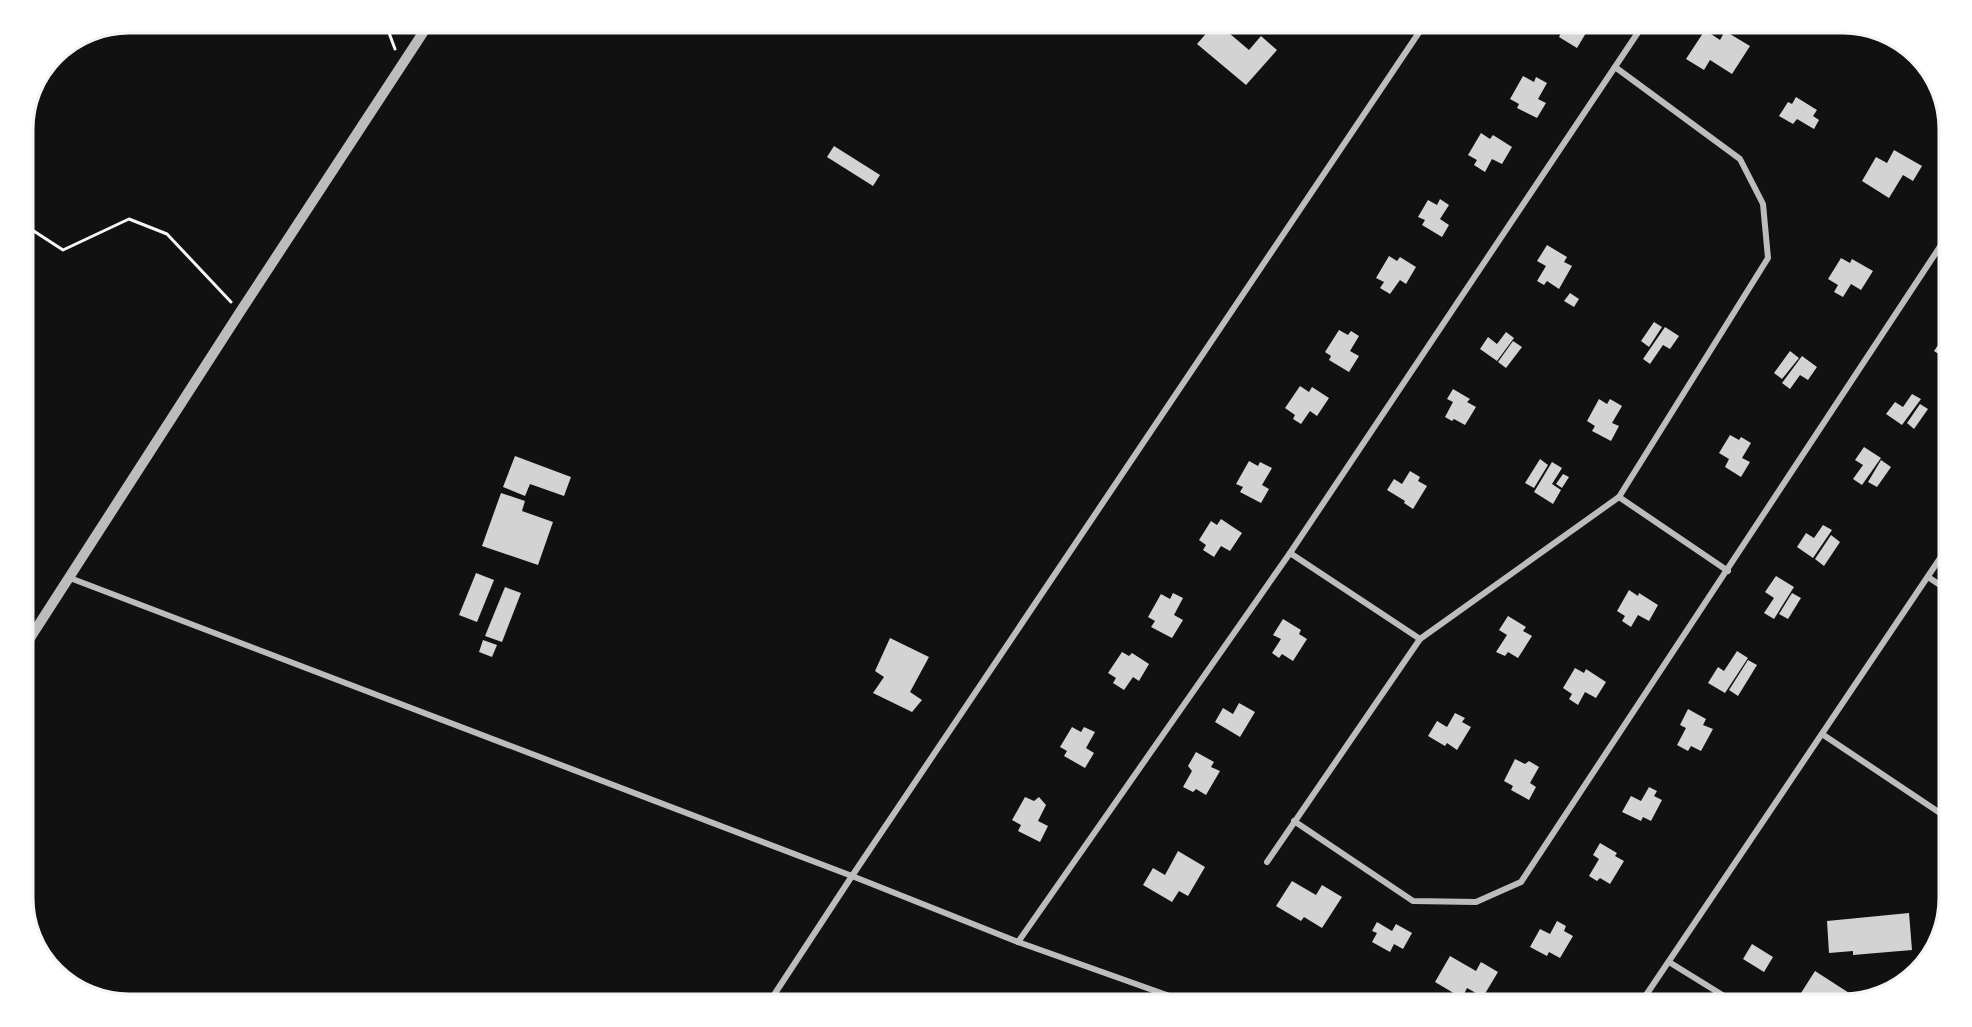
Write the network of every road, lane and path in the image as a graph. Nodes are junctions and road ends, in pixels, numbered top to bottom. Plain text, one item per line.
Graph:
1 (389, 33) edge
2 (423, 33) edge
3 (1419, 33) edge
4 (1638, 33) edge
5 (401, 65) junction
6 (1615, 67) junction
7 (33, 230) edge
8 (1939, 248) edge
9 (240, 312) junction
10 (1619, 497) junction
11 (1290, 553) junction
12 (1939, 560) edge
13 (1728, 571) junction
14 (1928, 577) junction
15 (69, 578) junction
16 (1939, 584) edge
17 (33, 634) edge
18 (1420, 639) junction
19 (1822, 734) junction
20 (1939, 812) edge
21 (1294, 821) junction
22 (1267, 862) dead end
23 (852, 876) junction
24 (1018, 942) junction
25 (1669, 962) junction
26 (775, 994) edge
27 (1162, 994) edge
28 (1647, 994) edge
29 (1720, 994) edge

1 - 5 path
2 - 5 street
3 - 23 street
4 - 6 street
5 - 9 street
6 - 10 street
6 - 11 street
7 - 9 path
8 - 13 street
9 - 15 street
10 - 13 street
10 - 18 street
11 - 18 street
11 - 24 street
12 - 14 street
13 - 21 street
14 - 16 street
14 - 19 street
15 - 17 street
15 - 23 street
18 - 21 street
19 - 20 street
19 - 25 street
21 - 22 street
23 - 24 street
23 - 26 street
24 - 27 street
25 - 28 street
25 - 29 street

